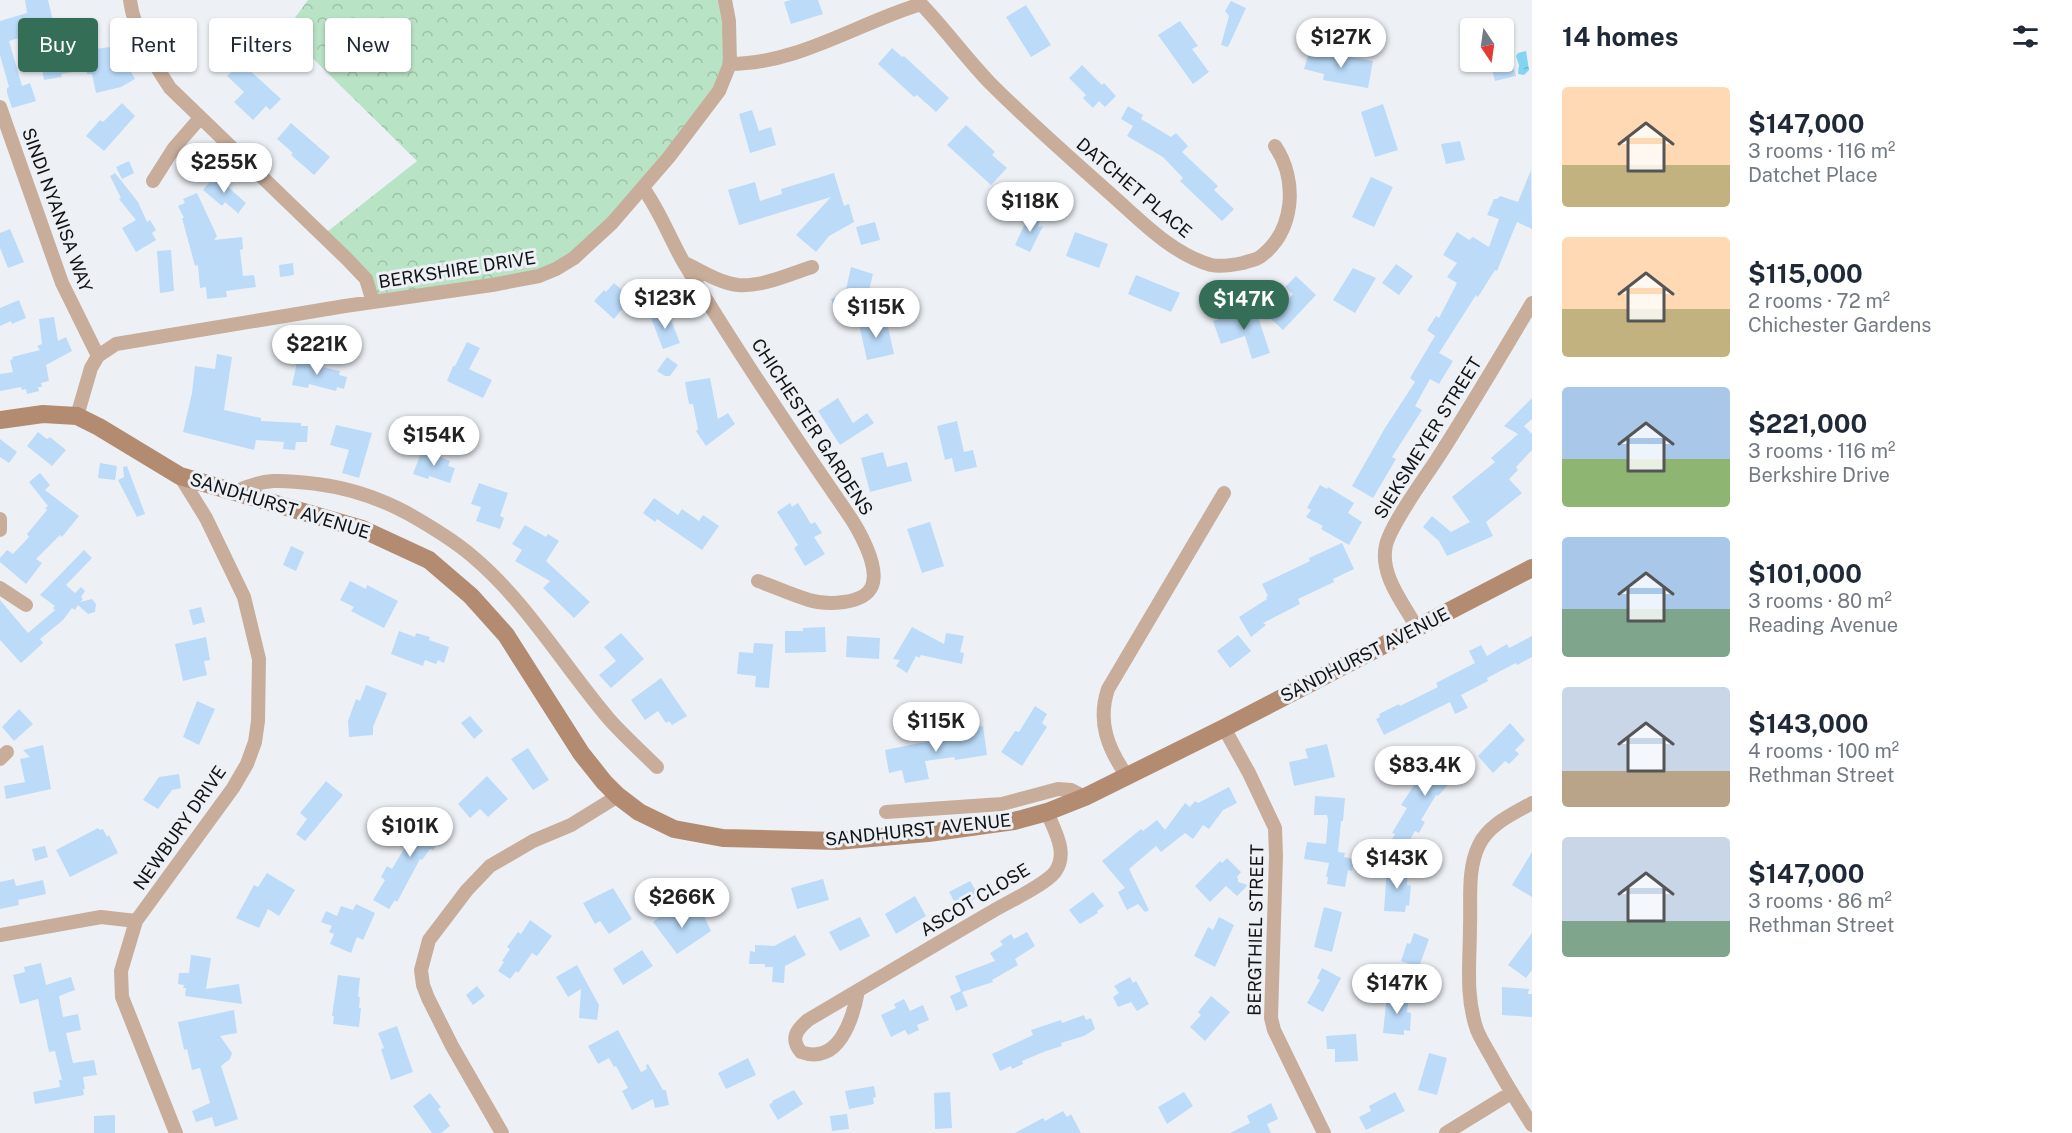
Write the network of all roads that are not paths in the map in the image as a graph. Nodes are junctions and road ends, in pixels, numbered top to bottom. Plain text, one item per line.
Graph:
1 (130, 0) edge
2 (725, 0) edge
3 (922, 2) edge
4 (730, 64) junction
5 (0, 107) edge
6 (200, 118) junction
7 (1275, 146) dead end
8 (153, 180) dead end
9 (643, 188) junction
10 (683, 262) junction
11 (812, 267) dead end
12 (373, 302) junction
13 (1532, 303) edge
14 (98, 356) junction
15 (77, 416) junction
16 (0, 420) edge
17 (180, 476) junction
18 (233, 493) junction
19 (1224, 493) dead end
20 (0, 519) edge
21 (0, 530) edge
22 (1532, 568) edge
23 (758, 580) dead end
24 (0, 588) edge
25 (26, 605) dead end
26 (1418, 628) junction
27 (1224, 728) junction
28 (657, 767) dead end
29 (1127, 776) junction
30 (618, 796) junction
31 (1085, 797) junction
32 (1532, 803) edge
33 (886, 812) dead end
34 (1047, 812) junction
35 (136, 921) junction
36 (0, 935) edge
37 (858, 991) junction
38 (1511, 1093) junction
39 (1532, 1125) edge
40 (176, 1133) edge
41 (502, 1133) edge
42 (1324, 1133) edge
43 (1446, 1133) edge

1 - 6 street
2 - 4 street, BERKSHIRE DRIVE
3 - 4 street
3 - 7 street, DATCHET PLACE
4 - 9 street, BERKSHIRE DRIVE
5 - 14 street, SINDI NYANISA WAY
6 - 8 street
6 - 12 street
9 - 10 street, CHICHESTER GARDENS
9 - 12 street, BERKSHIRE DRIVE
10 - 11 street
10 - 23 street, CHICHESTER GARDENS
12 - 14 street, BERKSHIRE DRIVE
13 - 26 street, SIEKSMEYER STREET
14 - 15 street
15 - 16 street
15 - 17 street, SANDHURST AVENUE
17 - 18 street, SANDHURST AVENUE
17 - 35 street, NEWBURY DRIVE
18 - 28 street
18 - 30 street, SANDHURST AVENUE
19 - 29 street
20 - 21 street
22 - 26 street, SANDHURST AVENUE
24 - 25 street
26 - 27 street, SANDHURST AVENUE
27 - 29 street, SANDHURST AVENUE
27 - 42 street, BERGTHIEL STREET
29 - 31 street, SANDHURST AVENUE
30 - 34 street, SANDHURST AVENUE
30 - 41 street
31 - 33 street
31 - 34 street, SANDHURST AVENUE
32 - 38 street
34 - 37 street, ASCOT CLOSE
35 - 36 street
35 - 40 street, NEWBURY DRIVE
37 - 37 street, ASCOT CLOSE
38 - 39 street
38 - 43 street

